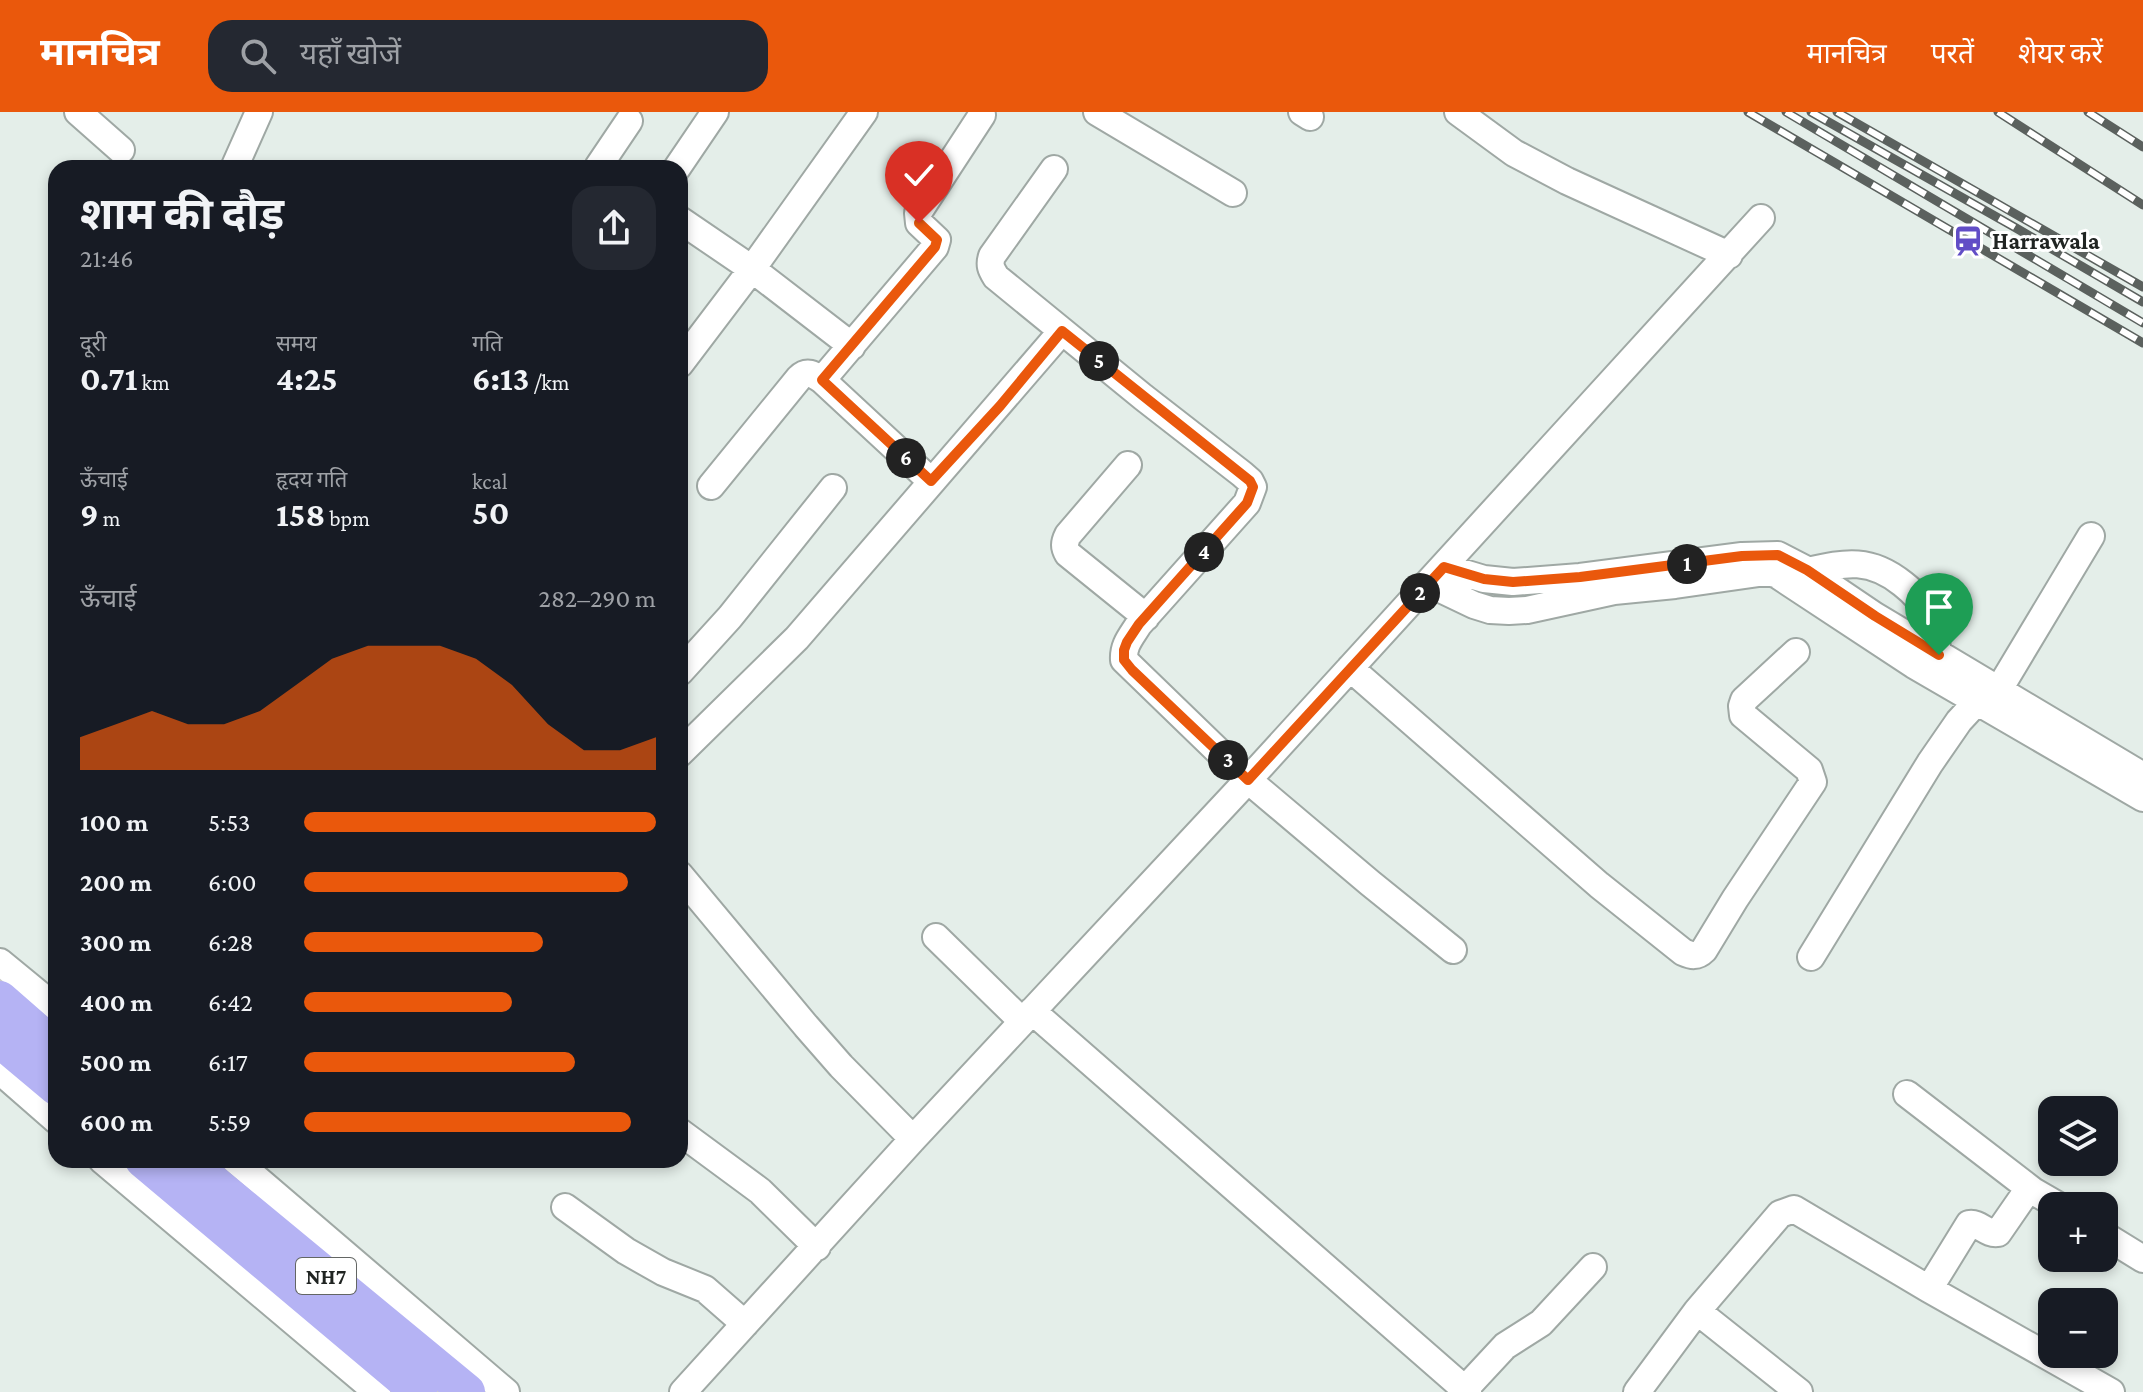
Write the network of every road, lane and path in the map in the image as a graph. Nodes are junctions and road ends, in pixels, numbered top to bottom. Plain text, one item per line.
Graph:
1 (78, 112) edge
2 (259, 112) edge
3 (715, 112) edge
4 (864, 112) edge
5 (1097, 112) edge
6 (1458, 112) edge
7 (982, 115) dead end
8 (629, 121) dead end
9 (121, 150) dead end
10 (238, 160) edge
11 (603, 160) edge
12 (682, 160) edge
13 (1054, 169) dead end
14 (1233, 193) dead end
15 (1761, 218) dead end
16 (688, 225) edge
17 (1729, 255) junction
18 (752, 269) junction
19 (1062, 331) junction
20 (852, 346) junction
21 (688, 353) edge
22 (822, 380) junction
23 (1128, 465) dead end
24 (931, 481) junction
25 (711, 486) dead end
26 (833, 488) dead end
27 (2091, 536) dead end
28 (1776, 564) junction
29 (1808, 571) junction
30 (1436, 575) junction
31 (1146, 617) junction
32 (1796, 652) dead end
33 (1939, 655) junction
34 (688, 663) edge
35 (1350, 668) junction
36 (1989, 696) junction
37 (688, 745) edge
38 (2143, 776) edge
39 (1248, 780) junction
40 (2143, 798) edge
41 (688, 885) edge
42 (936, 937) dead end
43 (1453, 950) dead end
44 (1811, 957) dead end
45 (0, 962) edge
46 (0, 999) edge
47 (48, 1001) edge
48 (1027, 1016) junction
49 (0, 1040) edge
50 (48, 1041) edge
51 (0, 1071) edge
52 (48, 1080) edge
53 (1907, 1094) dead end
54 (48, 1113) edge
55 (688, 1138) edge
56 (913, 1139) junction
57 (111, 1168) edge
58 (153, 1168) edge
59 (196, 1168) edge
60 (244, 1168) edge
61 (2033, 1191) junction
62 (2038, 1194) edge
63 (565, 1207) dead end
64 (2118, 1244) edge
65 (817, 1247) junction
66 (2143, 1259) edge
67 (1593, 1267) dead end
68 (1929, 1289) junction
69 (1697, 1311) junction
70 (745, 1324) junction
71 (1466, 1391) edge
72 (377, 1392) edge
73 (419, 1392) edge
74 (467, 1392) edge
75 (506, 1392) edge
76 (683, 1392) edge
77 (1637, 1392) edge
78 (1799, 1392) edge
79 (2111, 1392) edge

1 - 9 street
2 - 10 street
3 - 12 street
4 - 18 street
5 - 14 street
6 - 17 street
7 - 20 street
8 - 11 street
13 - 19 street
15 - 17 street
16 - 18 street
17 - 30 street
18 - 20 street
18 - 21 street
19 - 24 street
19 - 31 street
20 - 22 street
22 - 24 street
22 - 25 street
23 - 31 street
24 - 37 street
26 - 34 street
27 - 36 street
28 - 29 street
28 - 30 street
28 - 36 street
29 - 33 street
29 - 33 street
30 - 35 street
31 - 39 street
32 - 35 street
33 - 36 street
35 - 39 street
36 - 38 street
36 - 40 street
36 - 44 street
39 - 43 street
39 - 48 street
41 - 56 street
42 - 48 street
45 - 47 street
46 - 50 highway
48 - 56 street
48 - 71 street
49 - 52 highway
51 - 54 street
53 - 61 street
55 - 65 street
56 - 65 street
57 - 72 street
58 - 73 highway, NH7
59 - 74 highway, NH7
60 - 75 street
61 - 62 street
61 - 68 street
63 - 70 street
64 - 66 street
65 - 70 street
67 - 71 street
68 - 69 street
68 - 79 street
69 - 77 street
69 - 78 street
70 - 76 street

